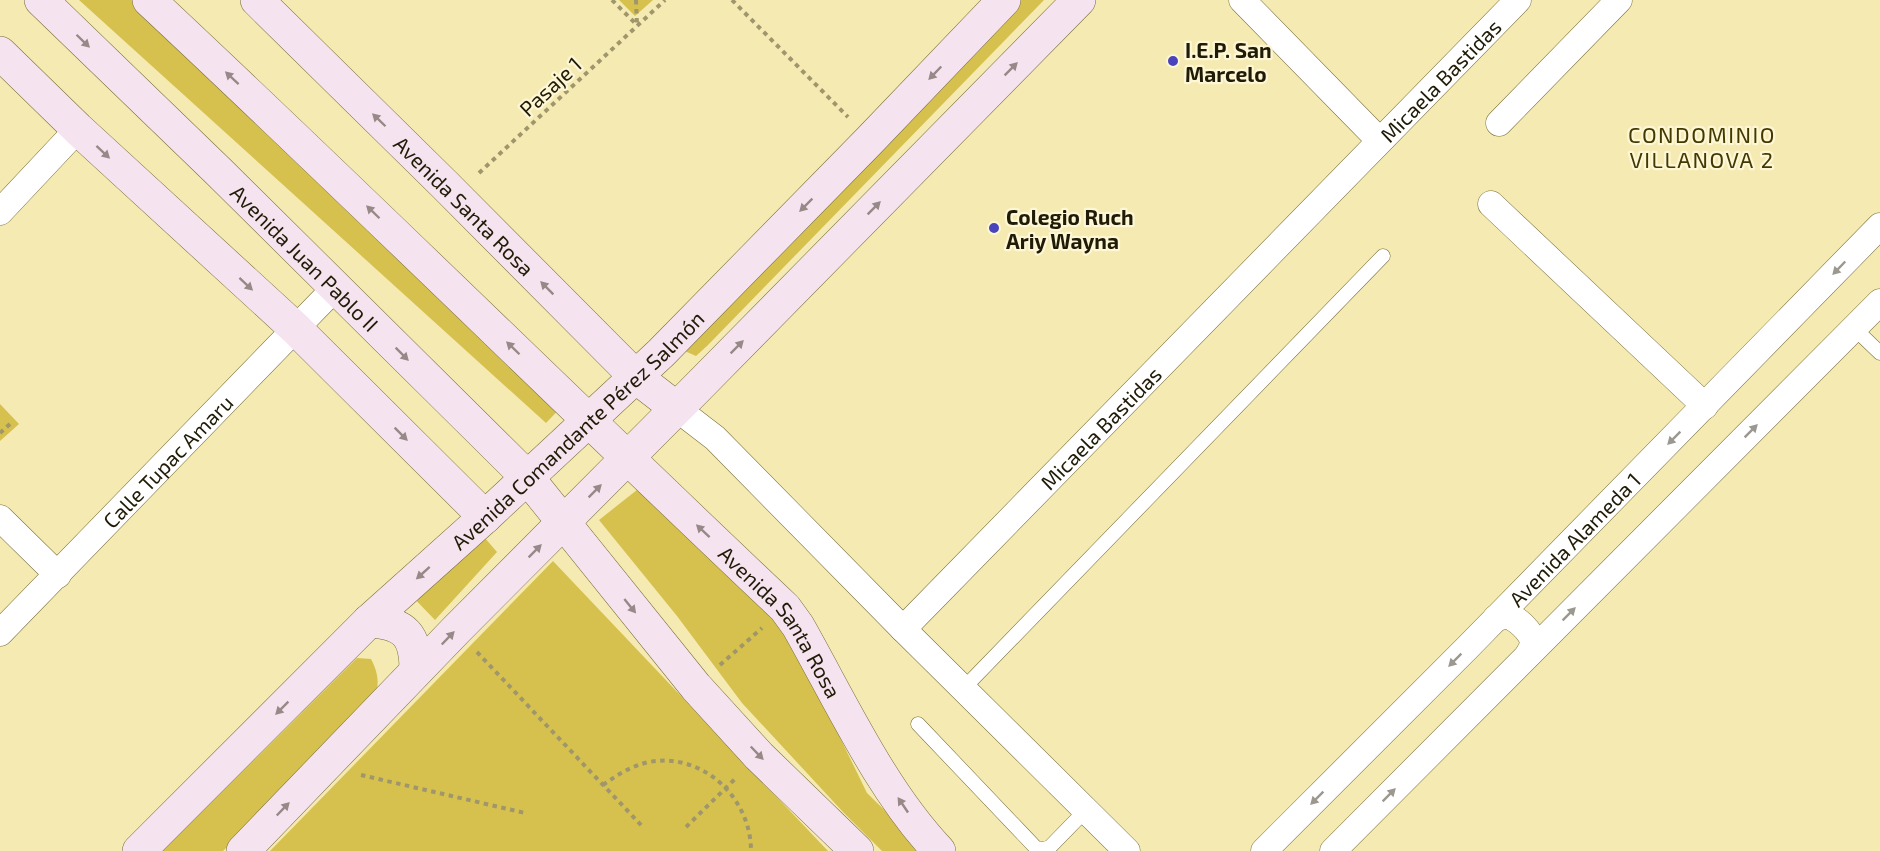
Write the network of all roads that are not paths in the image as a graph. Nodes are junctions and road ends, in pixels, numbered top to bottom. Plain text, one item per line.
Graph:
1 (41, 0) edge
2 (149, 0) edge
3 (257, 0) edge
4 (1004, 0) edge
5 (1079, 0) edge
6 (1242, 0) edge
7 (1518, 0) edge
8 (1619, 0) edge
9 (0, 53) edge
10 (1499, 123) dead end
11 (78, 129) junction
12 (1379, 140) junction
13 (1491, 204) dead end
14 (0, 212) edge
15 (1880, 226) edge
16 (1383, 256) dead end
17 (335, 288) junction
18 (1880, 302) edge
19 (1854, 328) junction
20 (296, 329) junction
21 (1880, 353) edge
22 (636, 377) junction
23 (1705, 406) junction
24 (676, 408) junction
25 (588, 422) junction
26 (627, 459) junction
27 (527, 477) junction
28 (485, 517) junction
29 (0, 518) edge
30 (563, 522) junction
31 (58, 574) junction
32 (1496, 618) junction
33 (369, 621) junction
34 (903, 629) junction
35 (0, 633) edge
36 (1528, 655) junction
37 (416, 671) junction
38 (963, 689) junction
39 (918, 724) dead end
40 (1086, 810) junction
41 (139, 851) edge
42 (243, 851) edge
43 (857, 851) edge
44 (939, 851) edge
45 (1127, 851) edge
46 (1264, 851) edge
47 (1333, 851) edge

1 -> 17 main road, Avenida Juan Pablo II
25 -> 2 main road
22 -> 3 main road, Avenida Santa Rosa
4 -> 22 main road, Avenida Comandante Pérez Salmón
24 -> 5 main road
6 - 12 street
7 - 12 street, Micaela Bastidas
8 - 10 street
9 - 11 main road
11 - 14 street
11 -> 20 main road
12 - 34 street, Micaela Bastidas
13 - 23 street
15 -> 23 street, Avenida Alameda 1
16 - 38 lane
17 - 20 street, Calle Tupac Amaru
17 -> 27 main road, Avenida Juan Pablo II
18 - 19 street
19 - 21 lane
36 -> 19 street
20 -> 28 main road
20 - 31 street, Calle Tupac Amaru
22 - 24 main road, Avenida Santa Rosa
22 - 25 main road, Avenida Comandante Pérez Salmón
23 -> 32 street, Avenida Alameda 1
24 - 26 main road
24 - 34 street
25 - 26 main road, Avenida Santa Rosa
25 - 27 main road, Avenida Comandante Pérez Salmón
30 -> 26 main road
44 -> 26 main road, Avenida Santa Rosa
27 - 28 main road, Avenida Comandante Pérez Salmón
27 - 30 main road, Avenida Juan Pablo II
28 -> 33 main road, Avenida Comandante Pérez Salmón
29 - 31 street
37 -> 30 main road
30 -> 43 main road
31 - 35 street, Calle Tupac Amaru
32 - 36 street
32 -> 46 street, Avenida Alameda 1
33 - 37 main road
33 -> 41 main road, Avenida Comandante Pérez Salmón
34 - 38 street
47 -> 36 street
42 -> 37 main road
38 - 40 street
39 - 40 lane
40 - 45 street

